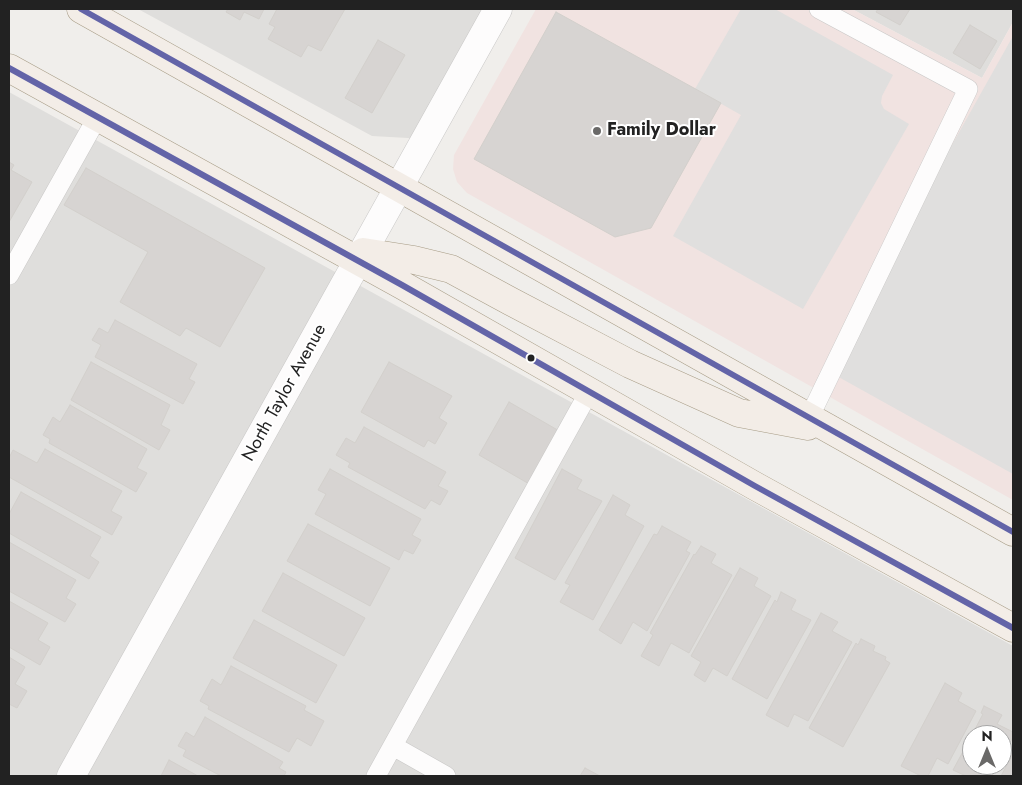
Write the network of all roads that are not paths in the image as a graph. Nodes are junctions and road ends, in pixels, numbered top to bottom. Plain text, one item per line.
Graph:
1 (81, 9) edge
2 (498, 9) edge
3 (819, 9) edge
4 (9, 68) edge
5 (98, 116) junction
6 (400, 187) junction
7 (361, 256) junction
8 (9, 274) edge
9 (590, 392) junction
10 (819, 424) junction
11 (1013, 532) edge
12 (1013, 628) edge
13 (393, 746) junction
14 (70, 776) edge
15 (376, 776) edge
16 (446, 776) edge

1 - 6 main road
2 - 6 street, North Taylor Avenue
3 - 10 lane
4 - 5 main road
5 - 7 main road
5 - 8 lane
6 - 7 street, North Taylor Avenue
6 - 10 main road
7 - 9 main road
7 - 10 main road
7 - 14 street, North Taylor Avenue
9 - 12 main road
9 - 13 lane
10 - 11 main road
13 - 15 lane
13 - 16 lane

